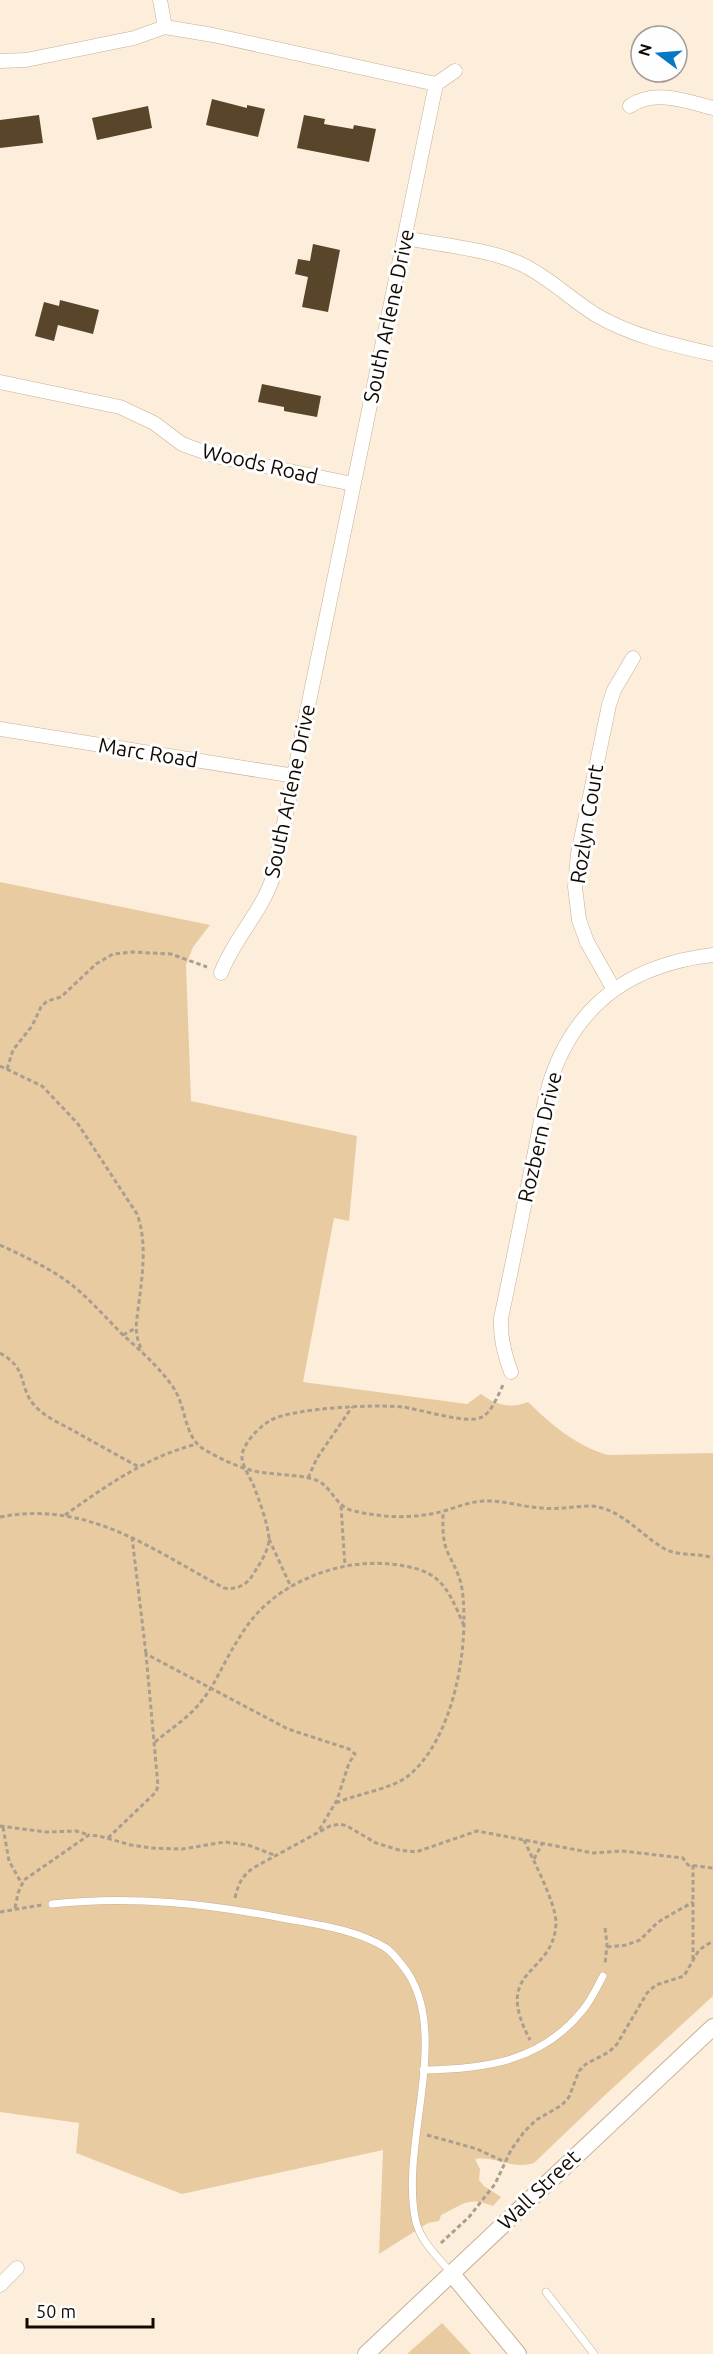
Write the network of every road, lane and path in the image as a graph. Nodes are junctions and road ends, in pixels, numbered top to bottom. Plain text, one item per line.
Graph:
1 (160, 0) edge
2 (165, 27) junction
3 (0, 61) edge
4 (455, 71) dead end
5 (436, 84) junction
6 (630, 106) dead end
7 (713, 108) edge
8 (405, 238) junction
9 (713, 354) edge
10 (0, 382) edge
11 (353, 484) junction
12 (633, 658) dead end
13 (0, 729) edge
14 (295, 776) junction
15 (713, 955) edge
16 (221, 973) joint
17 (613, 988) junction
18 (0, 1066) edge
19 (7, 1069) junction
20 (0, 1245) edge
21 (136, 1328) junction
22 (123, 1335) junction
23 (0, 1353) edge
24 (144, 1354) junction
25 (511, 1372) joint
26 (352, 1407) junction
27 (197, 1444) junction
28 (139, 1467) junction
29 (245, 1468) junction
30 (308, 1478) junction
31 (341, 1506) junction
32 (443, 1511) junction
33 (64, 1515) junction
34 (0, 1517) edge
35 (132, 1537) junction
36 (269, 1538) junction
37 (713, 1557) edge
38 (345, 1566) junction
39 (291, 1587) junction
40 (464, 1626) junction
41 (146, 1654) junction
42 (209, 1689) junction
43 (155, 1742) junction
44 (336, 1803) junction
45 (2, 1826) edge
46 (317, 1833) junction
47 (89, 1835) junction
48 (108, 1838) junction
49 (524, 1840) junction
50 (542, 1844) junction
51 (274, 1855) junction
52 (533, 1861) junction
53 (693, 1865) junction
54 (713, 1868) edge
55 (22, 1884) junction
56 (693, 1902) junction
57 (52, 1904) joint
58 (15, 1908) junction
59 (232, 1909) junction
60 (0, 1912) edge
61 (604, 1928) dead end
62 (713, 1941) edge
63 (607, 1947) junction
64 (693, 1960) junction
65 (603, 1976) joint
66 (713, 2027) edge
67 (534, 2049) junction
68 (423, 2070) junction
69 (416, 2132) junction
70 (505, 2162) junction
71 (440, 2245) dead end
72 (17, 2268) dead end
73 (452, 2274) junction
74 (0, 2285) edge
75 (546, 2292) dead end
76 (366, 2354) edge
77 (518, 2354) edge
78 (594, 2354) edge

1 - 2 street
2 - 3 street
2 - 5 street
4 - 5 street
5 - 8 street, South Arlene Drive
6 - 7 street
8 - 9 street
8 - 11 street, South Arlene Drive
10 - 11 street, Woods Road
11 - 14 street, South Arlene Drive
12 - 17 street, Rozlyn Court
13 - 14 street, Marc Road
14 - 16 street, South Arlene Drive
15 - 17 street, Rozbern Drive
16 - 19 path
17 - 25 street, Rozbern Drive
18 - 19 path
19 - 21 path
20 - 22 path
21 - 22 path
21 - 24 path
22 - 24 path
23 - 28 path
24 - 27 path
25 - 26 path
26 - 29 path
26 - 30 path
27 - 28 path
27 - 29 path
28 - 33 path
29 - 30 path
29 - 36 path
30 - 31 path
31 - 32 path
31 - 38 path
32 - 37 path
32 - 40 path
33 - 34 path
33 - 35 path
35 - 36 path
35 - 41 path
36 - 39 path
38 - 39 path
38 - 40 path
39 - 42 path
40 - 44 path
41 - 42 path
41 - 43 path
42 - 43 path
42 - 44 path
43 - 48 path
44 - 46 path
45 - 47 path
45 - 55 path
46 - 49 path
46 - 51 path
47 - 48 path
47 - 55 path
48 - 51 path
49 - 50 path
49 - 52 path
50 - 52 path
50 - 53 path
51 - 59 path
52 - 67 path
53 - 54 path
53 - 56 path
55 - 58 path
56 - 63 path
56 - 64 path
57 - 58 path
57 - 59 lane
58 - 60 path
59 - 68 lane
61 - 63 path
62 - 64 path
63 - 65 path
64 - 70 path
65 - 67 lane
66 - 73 street, Wall Street
67 - 68 lane
68 - 69 lane
69 - 70 path
69 - 73 lane
70 - 71 path
72 - 74 street
73 - 76 street, Wall Street
73 - 77 street
75 - 78 lane

